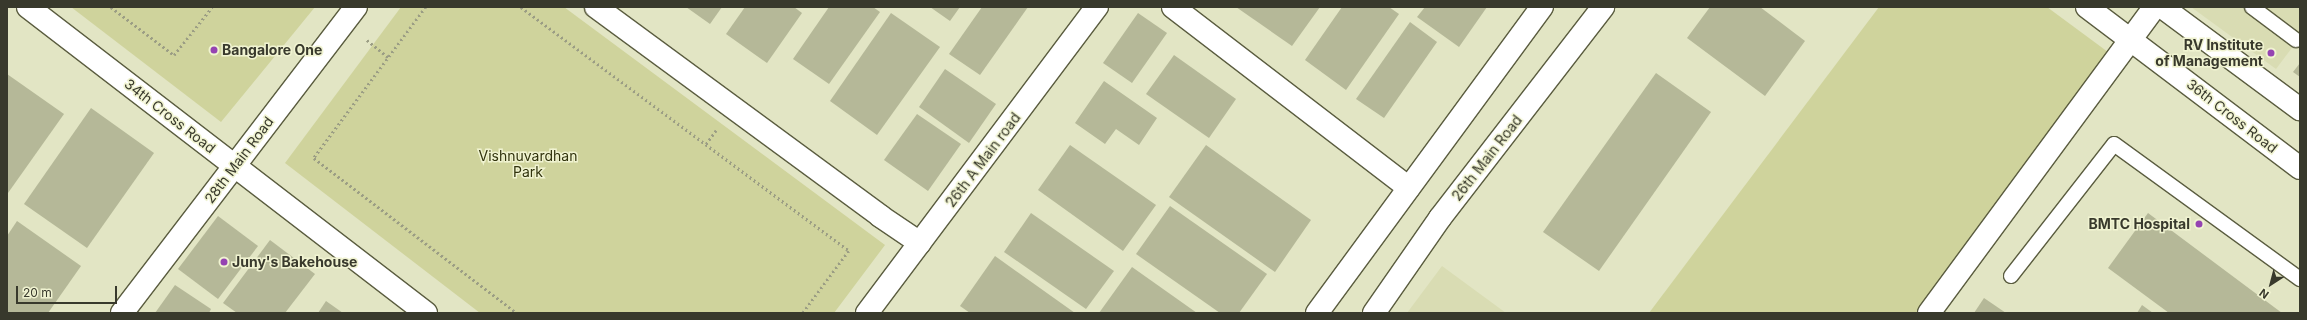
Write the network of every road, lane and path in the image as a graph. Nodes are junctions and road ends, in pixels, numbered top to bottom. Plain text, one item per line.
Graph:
1 (28, 7) edge
2 (111, 7) edge
3 (212, 7) edge
4 (356, 7) edge
5 (426, 7) edge
6 (521, 7) edge
7 (596, 7) edge
8 (1097, 7) edge
9 (1173, 7) edge
10 (1542, 7) edge
11 (1603, 7) edge
12 (2087, 7) edge
13 (2155, 7) edge
14 (2162, 7) edge
15 (2252, 7) edge
16 (2132, 39) junction
17 (2296, 40) dead end
18 (2300, 109) edge
19 (234, 166) junction
20 (2300, 168) edge
21 (1409, 188) junction
22 (920, 243) junction
23 (2011, 276) dead end
24 (2300, 280) edge
25 (122, 313) edge
26 (426, 313) edge
27 (517, 313) edge
28 (803, 313) edge
29 (868, 313) edge
30 (1317, 313) edge
31 (1374, 313) edge
32 (1929, 313) edge

1 - 19 street, 34th Cross Road
2 - 3 path
4 - 19 street, 28th Main Road
5 - 27 path
6 - 28 path
7 - 22 street
8 - 22 street, 26th A Main road
9 - 21 street
10 - 21 street
11 - 31 street, 26th Main Road
12 - 16 street, 36th Cross Road
13 - 16 street
14 - 18 street
15 - 17 lane
16 - 20 street, 36th Cross Road
16 - 32 street
19 - 25 street, 28th Main Road
19 - 26 street, 34th Cross Road
21 - 30 street
22 - 29 street, 26th A Main road
23 - 24 lane

